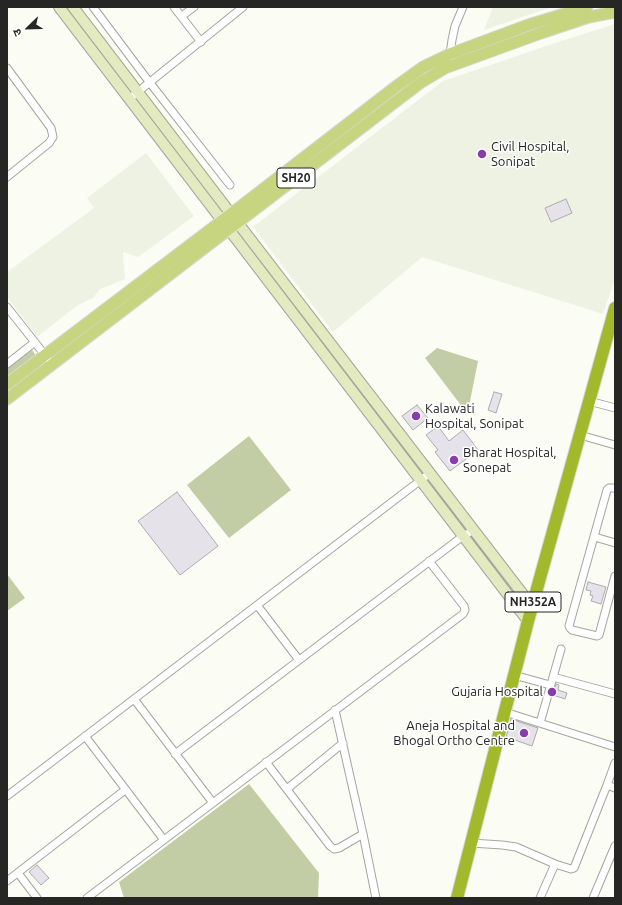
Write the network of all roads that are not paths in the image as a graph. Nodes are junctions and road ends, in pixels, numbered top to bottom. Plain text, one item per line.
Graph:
1 (59, 7) edge
2 (73, 7) edge
3 (93, 7) edge
4 (174, 7) edge
5 (194, 7) edge
6 (243, 7) edge
7 (463, 7) edge
8 (587, 7) edge
9 (615, 12) edge
10 (182, 16) junction
11 (201, 42) junction
12 (450, 54) junction
13 (454, 65) junction
14 (7, 68) edge
15 (10, 78) edge
16 (150, 83) junction
17 (138, 92) junction
18 (129, 100) junction
19 (7, 177) edge
20 (230, 185) dead end
21 (230, 222) junction
22 (7, 307) edge
23 (615, 308) edge
24 (35, 342) junction
25 (49, 360) junction
26 (7, 364) edge
27 (7, 384) edge
28 (7, 399) edge
29 (589, 401) junction
30 (615, 408) edge
31 (580, 435) junction
32 (615, 445) edge
33 (430, 473) junction
34 (420, 480) junction
35 (615, 488) edge
36 (474, 530) junction
37 (463, 536) junction
38 (595, 537) junction
39 (615, 543) edge
40 (429, 561) junction
41 (615, 576) edge
42 (613, 590) edge
43 (257, 605) junction
44 (532, 606) junction
45 (528, 621) junction
46 (561, 649) dead end
47 (299, 660) junction
48 (514, 675) junction
49 (553, 677) junction
50 (550, 685) junction
51 (615, 694) edge
52 (134, 699) junction
53 (335, 710) junction
54 (505, 712) junction
55 (540, 723) junction
56 (85, 736) junction
57 (343, 742) junction
58 (615, 747) edge
59 (175, 754) junction
60 (266, 762) junction
61 (615, 763) edge
62 (607, 785) junction
63 (615, 788) edge
64 (287, 789) junction
65 (126, 790) junction
66 (7, 796) edge
67 (213, 803) junction
68 (364, 834) junction
69 (164, 840) junction
70 (471, 843) junction
71 (615, 846) edge
72 (555, 864) junction
73 (18, 873) junction
74 (7, 881) edge
75 (37, 898) edge
76 (88, 898) edge
77 (376, 898) edge
78 (457, 898) edge
79 (540, 898) edge
80 (593, 898) edge

1 - 18 street
2 - 17 street
3 - 16 street
4 - 10 street
5 - 10 street
6 - 11 street
7 - 12 street
8 - 12 main road, SH20
9 - 13 main road, SH20
10 - 11 street
11 - 16 street
12 - 13 street
12 - 21 main road, SH20
13 - 21 main road, SH20
14 - 15 street
15 - 19 street
16 - 17 street
16 - 20 street
17 - 18 street
17 - 21 street
18 - 21 street
21 - 25 main road, SH20
21 - 33 street
21 - 34 street
22 - 24 street
23 - 29 highway, NH352A
24 - 25 street
24 - 26 street
25 - 27 main road, SH20
25 - 28 main road, SH20
29 - 30 street
29 - 31 highway, NH352A
31 - 32 street
31 - 44 highway, NH352A
33 - 34 street
33 - 36 street
34 - 37 street
34 - 43 street
35 - 38 street
36 - 37 street
36 - 44 street
37 - 40 street
37 - 45 street
38 - 39 street
38 - 42 street
40 - 47 street
40 - 53 street
41 - 42 street
43 - 47 street
43 - 52 street
44 - 45 highway, NH352A
45 - 48 highway, NH352A
46 - 49 street
47 - 59 street
48 - 50 street
48 - 54 highway, NH352A
49 - 50 street
49 - 51 street
50 - 55 street
52 - 56 street
52 - 59 street
53 - 57 street
53 - 60 street
54 - 55 street
54 - 70 highway, NH352A
55 - 58 street
56 - 65 street
56 - 66 street
57 - 64 street
57 - 68 street
59 - 67 street
60 - 64 street
60 - 67 street
61 - 62 street
62 - 63 street
62 - 72 street
64 - 68 street
65 - 69 street
65 - 73 street
67 - 69 street
68 - 77 street
69 - 76 street
70 - 72 street
70 - 78 highway, NH352A
71 - 80 street
72 - 79 street
73 - 74 street
73 - 75 street

